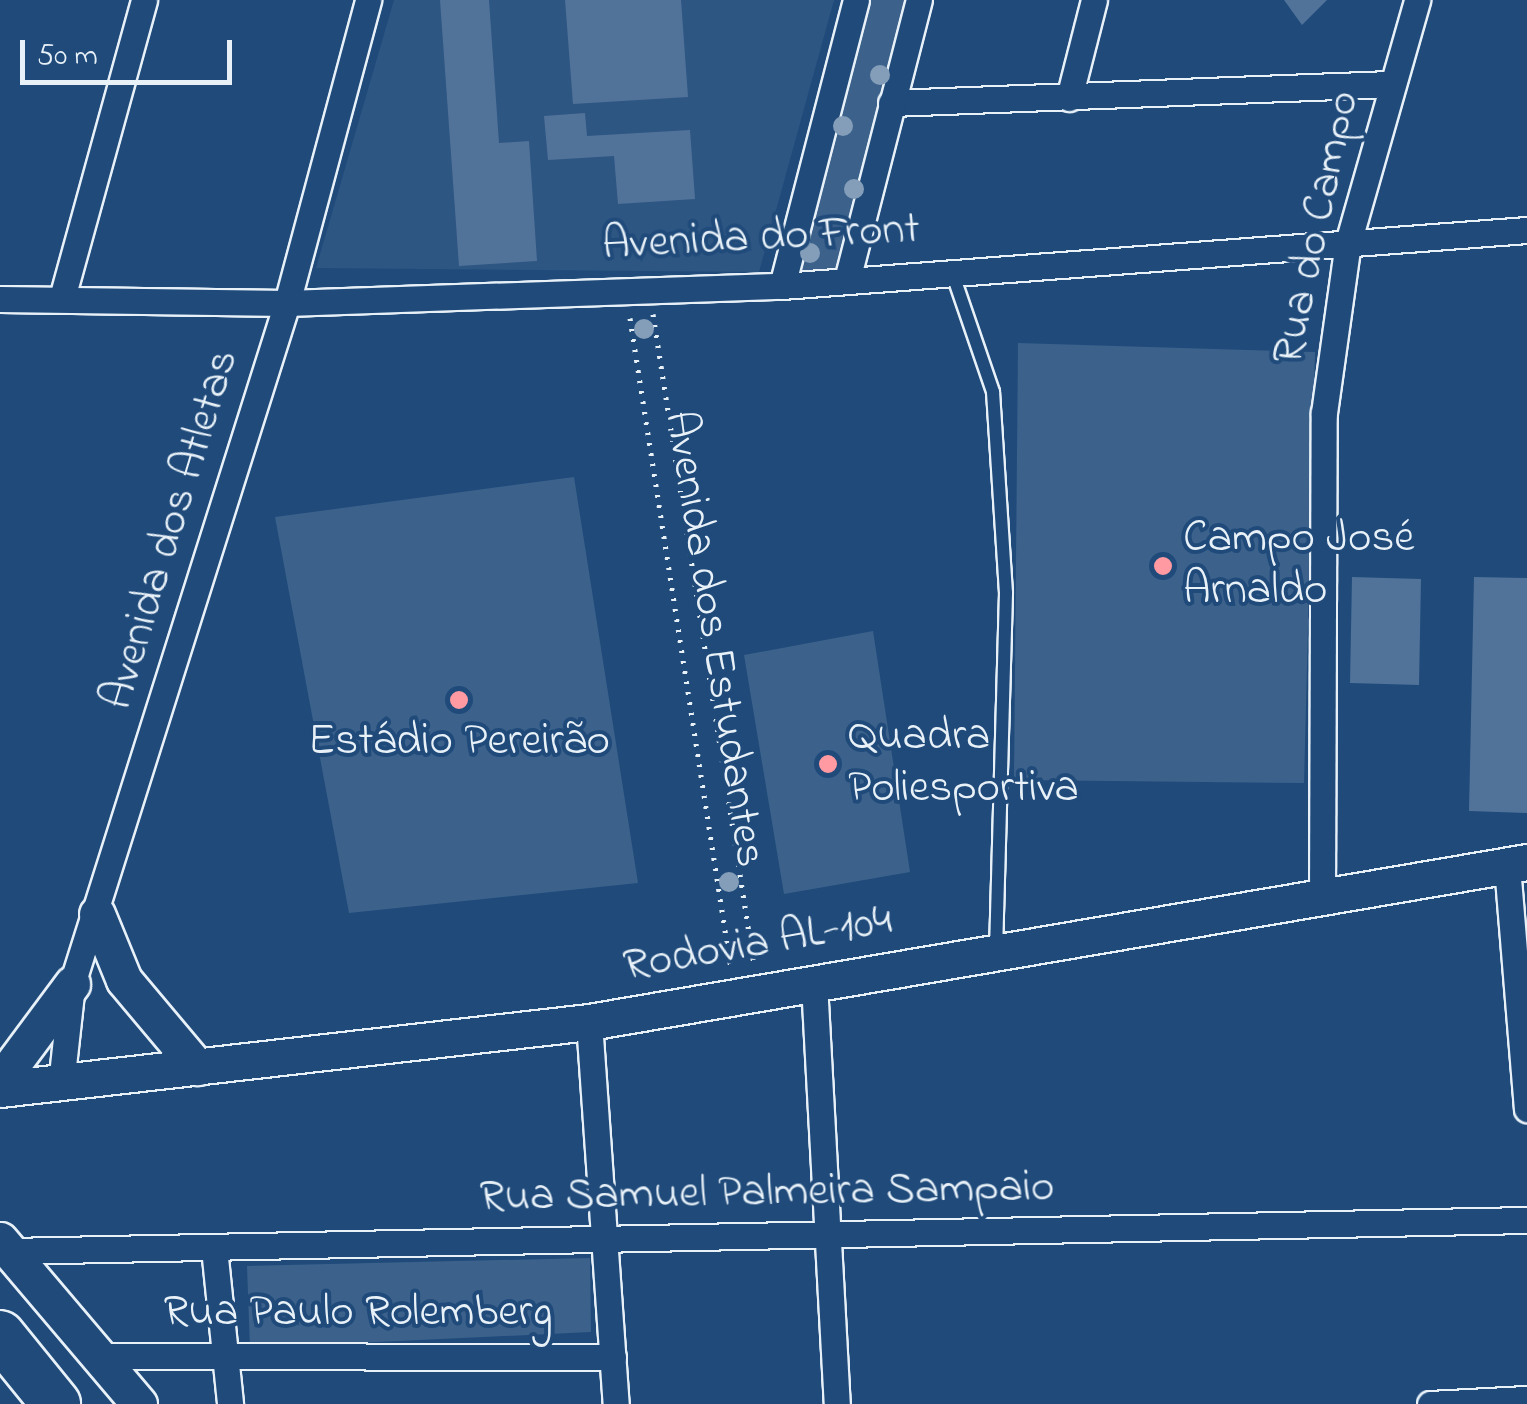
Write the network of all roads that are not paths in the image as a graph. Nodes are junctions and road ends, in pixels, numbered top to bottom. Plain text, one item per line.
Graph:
1 (144, 0) edge
2 (368, 0) edge
3 (856, 0) edge
4 (919, 0) edge
5 (1094, 0) edge
6 (1417, 0) edge
7 (1391, 84) junction
8 (1069, 98) junction
9 (891, 103) junction
10 (1527, 230) edge
11 (1348, 243) junction
12 (951, 270) junction
13 (848, 276) junction
14 (782, 286) junction
15 (62, 298) junction
16 (0, 299) edge
17 (287, 303) junction
18 (1518, 879) edge
19 (1322, 897) junction
20 (97, 914) junction
21 (996, 952) junction
22 (814, 983) junction
23 (72, 984) junction
24 (589, 1022) junction
25 (198, 1067) junction
26 (1527, 1078) edge
27 (0, 1081) edge
28 (61, 1084) junction
29 (0, 1089) edge
30 (1527, 1109) edge
31 (1527, 1220) edge
32 (827, 1236) junction
33 (604, 1240) junction
34 (5, 1245) edge
35 (214, 1248) junction
36 (0, 1335) edge
37 (102, 1356) junction
38 (613, 1357) junction
39 (228, 1358) junction
40 (1527, 1398) edge
41 (56, 1404) edge
42 (138, 1404) edge
43 (230, 1404) edge
44 (616, 1404) edge
45 (837, 1404) edge
46 (1430, 1404) edge

1 - 15 street
2 - 17 street, Avenida dos Atletas
3 - 14 street
4 - 9 street
5 - 8 street
6 - 7 street, Rua do Campo
7 - 8 street
7 - 11 street, Rua do Campo
8 - 9 street
9 - 13 street
10 - 11 street, Avenida do Front
11 - 12 street, Avenida do Front
11 - 19 street, Rua do Campo
12 - 13 street, Avenida do Front
12 - 21 lane
13 - 14 street, Avenida do Front
14 - 17 street, Avenida do Front
15 - 16 street, Avenida do Front
15 - 17 street, Avenida do Front
17 - 20 street, Avenida dos Atletas
18 - 19 street, Rodovia AL-104
18 - 26 street
19 - 21 street, Rodovia AL-104
20 - 23 street, Avenida dos Atletas
20 - 25 street
21 - 22 street, Rodovia AL-104
22 - 24 street, Rodovia AL-104
22 - 32 street
23 - 27 street
23 - 28 street, Avenida dos Atletas
24 - 25 street, Rodovia AL-104
24 - 33 street
25 - 28 street, Rodovia AL-104
26 - 30 street
28 - 29 street, Rodovia AL-104
31 - 32 street, Rua Samuel Palmeira Sampaio
32 - 33 street, Rua Samuel Palmeira Sampaio
32 - 45 street
33 - 35 street, Rua Samuel Palmeira Sampaio
33 - 38 street
34 - 35 street, Rua Samuel Palmeira Sampaio
34 - 37 street
35 - 39 street
36 - 41 highway
37 - 39 street, Rua Paulo Rolemberg
37 - 42 street
38 - 39 street, Rua Paulo Rolemberg
38 - 44 street
39 - 43 street
40 - 46 street

